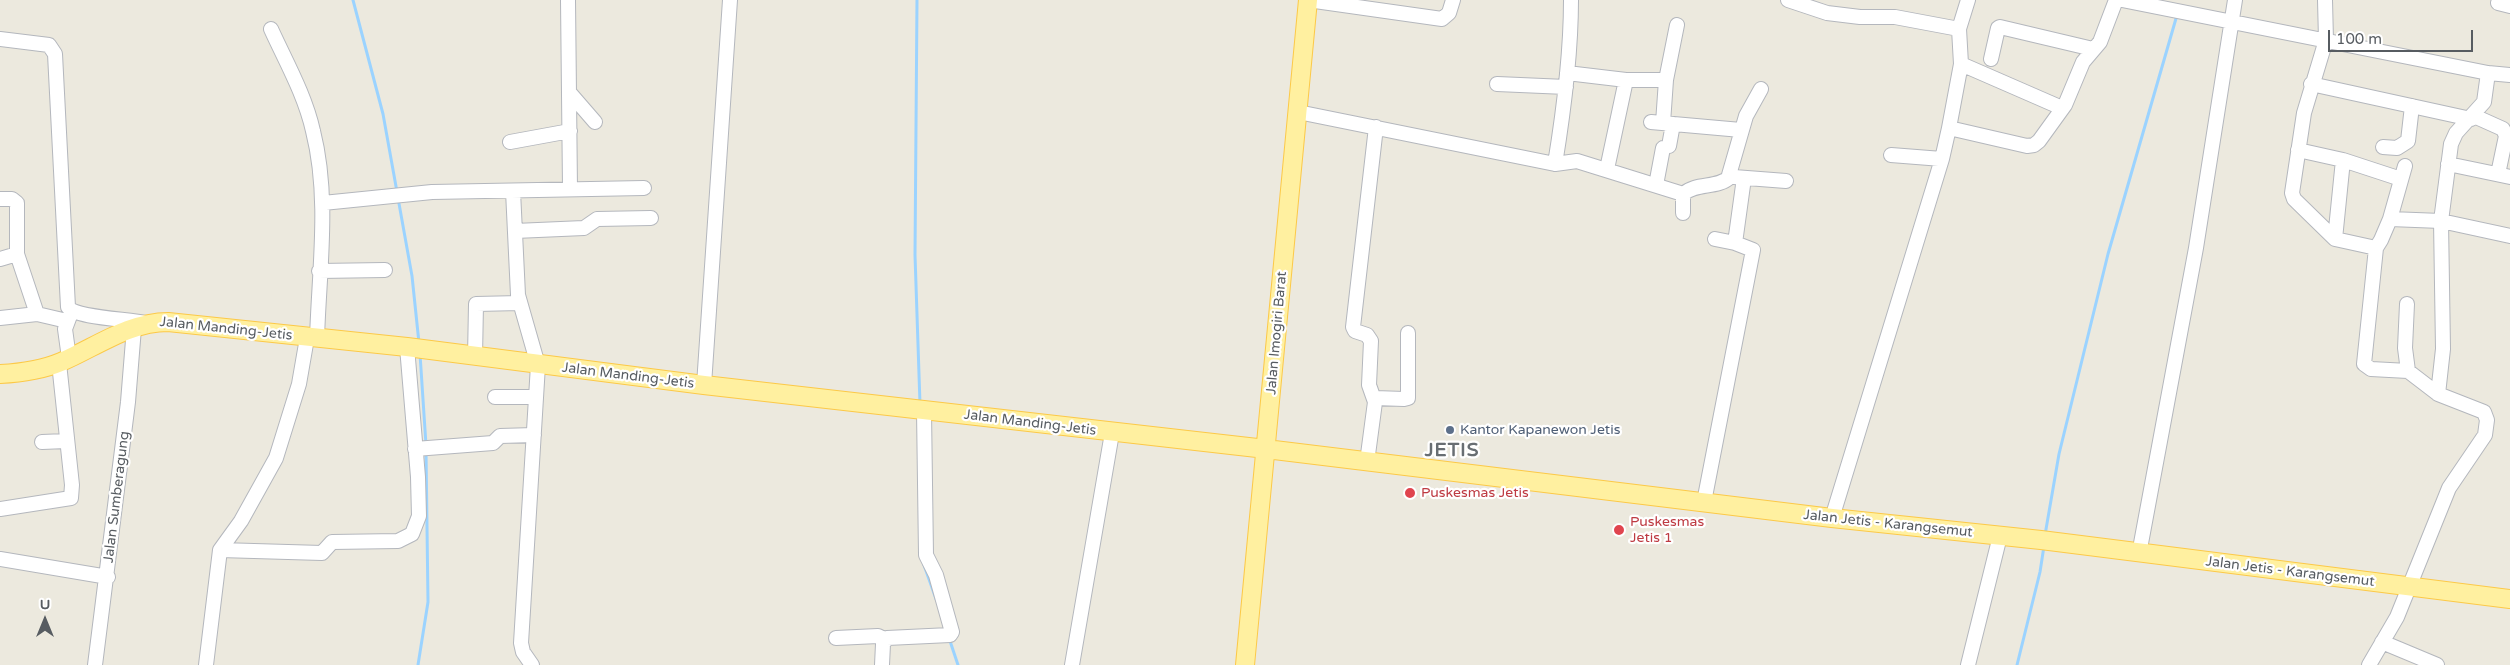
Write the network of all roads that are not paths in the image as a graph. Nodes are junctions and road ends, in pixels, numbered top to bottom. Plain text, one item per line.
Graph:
1 (568, 0) edge
2 (730, 0) edge
3 (1308, 0) edge
4 (1453, 0) edge
5 (1571, 0) edge
6 (1788, 0) edge
7 (1968, 0) edge
8 (2116, 0) edge
9 (2122, 0) edge
10 (2235, 0) edge
11 (2325, 0) edge
12 (2231, 21) junction
13 (1677, 26) dead end
14 (271, 29) dead end
15 (1959, 29) junction
16 (0, 39) edge
17 (2326, 40) junction
18 (2093, 49) junction
19 (1991, 60) dead end
20 (1961, 64) junction
21 (2488, 73) junction
22 (2510, 75) edge
23 (1567, 80) junction
24 (1626, 80) junction
25 (1666, 80) junction
26 (1497, 84) dead end
27 (2311, 84) junction
28 (1761, 89) dead end
29 (569, 92) junction
30 (2412, 106) junction
31 (2062, 108) junction
32 (1298, 112) junction
33 (2472, 117) junction
34 (595, 122) dead end
35 (1662, 123) junction
36 (1376, 128) junction
37 (1949, 128) junction
38 (1741, 130) junction
39 (570, 132) junction
40 (510, 142) dead end
41 (2383, 147) dead end
42 (2298, 150) junction
43 (1891, 155) dead end
44 (1942, 159) junction
45 (2343, 160) junction
46 (1555, 164) junction
47 (2448, 164) junction
48 (1607, 169) junction
49 (2504, 175) edge
50 (1737, 178) junction
51 (1786, 181) dead end
52 (1656, 184) junction
53 (570, 188) junction
54 (644, 188) dead end
55 (513, 192) junction
56 (1683, 194) junction
57 (0, 199) edge
58 (323, 203) junction
59 (1683, 213) dead end
60 (651, 218) dead end
61 (2390, 219) junction
62 (2441, 222) junction
63 (515, 231) junction
64 (2510, 235) edge
65 (1716, 239) dead end
66 (2335, 239) junction
67 (1735, 243) junction
68 (2376, 248) junction
69 (16, 254) junction
70 (0, 259) edge
71 (385, 270) dead end
72 (319, 271) junction
73 (520, 303) junction
74 (2407, 304) dead end
75 (37, 314) junction
76 (69, 316) junction
77 (0, 318) edge
78 (140, 325) junction
79 (1408, 333) dead end
80 (312, 338) junction
81 (409, 348) junction
82 (475, 357) junction
83 (64, 361) junction
84 (538, 365) junction
85 (2408, 371) junction
86 (0, 374) edge
87 (704, 385) junction
88 (2438, 394) junction
89 (496, 397) dead end
90 (536, 397) junction
91 (1375, 398) junction
92 (922, 410) junction
93 (1112, 433) junction
94 (534, 435) junction
95 (42, 442) dead end
96 (70, 445) junction
97 (422, 448) junction
98 (1266, 449) junction
99 (1367, 462) junction
100 (1704, 502) junction
101 (0, 509) edge
102 (1832, 518) junction
103 (2000, 536) junction
104 (220, 550) junction
105 (2139, 554) junction
106 (0, 558) edge
107 (103, 577) junction
108 (2408, 586) junction
109 (2510, 599) edge
110 (836, 638) dead end
111 (884, 639) junction
112 (2382, 642) junction
113 (95, 665) edge
114 (206, 665) edge
115 (532, 665) edge
116 (882, 665) edge
117 (1072, 665) edge
118 (1245, 665) edge
119 (1968, 665) edge
120 (2369, 665) edge
121 (2437, 665) edge

1 - 29 street
2 - 87 street
3 - 4 street
3 - 32 main road, Jalan Imogiri Barat
5 - 23 street
6 - 15 street
7 - 15 street
8 - 18 street
9 - 12 street
10 - 12 street
11 - 17 street
12 - 17 street
12 - 105 street
13 - 25 street
14 - 58 street
15 - 20 street
16 - 76 street
17 - 21 street
17 - 27 street
18 - 19 street
18 - 31 street
20 - 31 street
20 - 37 street
21 - 22 street
21 - 33 street
23 - 24 street
23 - 26 street
23 - 46 street
24 - 25 street
24 - 48 street
25 - 35 street
27 - 30 street
27 - 42 street
28 - 38 street
29 - 34 street
29 - 39 street
30 - 33 street
30 - 41 street
31 - 37 street
32 - 36 street
32 - 98 main road, Jalan Imogiri Barat
33 - 47 street
33 - 49 street
35 - 38 street
35 - 52 street
36 - 46 street
36 - 91 street
37 - 44 street
38 - 50 street
39 - 40 street
39 - 53 street
42 - 45 street
42 - 66 street
43 - 44 street
44 - 102 street
45 - 61 street
45 - 66 street
46 - 48 street
47 - 49 street
47 - 62 street
48 - 52 street
50 - 51 street
50 - 56 street
50 - 67 street
52 - 56 street
53 - 54 street
53 - 55 street
55 - 58 street
55 - 63 street
56 - 59 street
57 - 69 street
58 - 72 street
60 - 63 street
61 - 62 street
61 - 68 street
62 - 64 street
62 - 88 street
63 - 73 street
65 - 67 street
66 - 68 street
67 - 100 street
68 - 85 street
69 - 70 street
69 - 75 street
71 - 72 street
72 - 80 street
73 - 82 street
73 - 84 street
74 - 85 street
75 - 76 street
75 - 77 street
76 - 78 street
76 - 83 street
78 - 80 main road, Jalan Manding-Jetis
78 - 83 main road, Jalan Manding-Jetis
78 - 107 street, Jalan Sumberagung
79 - 91 street
80 - 81 main road, Jalan Manding-Jetis
80 - 104 street
81 - 82 main road, Jalan Manding-Jetis
81 - 97 street
82 - 84 main road, Jalan Manding-Jetis
83 - 86 main road, Jalan Manding-Jetis
83 - 96 street
84 - 87 main road, Jalan Manding-Jetis
84 - 90 street
85 - 88 street
87 - 92 main road, Jalan Manding-Jetis
88 - 108 street
89 - 90 street
90 - 94 street
91 - 99 street
92 - 93 main road, Jalan Manding-Jetis
92 - 111 street
93 - 98 main road, Jalan Manding-Jetis
93 - 117 street
94 - 97 street
94 - 115 street
95 - 96 street
96 - 101 street
97 - 104 street
98 - 99 main road, Jalan Jetis - Karangsemut
98 - 118 main road, Jalan Imogiri Barat
99 - 100 main road, Jalan Jetis - Karangsemut
100 - 102 main road, Jalan Jetis - Karangsemut
102 - 103 main road, Jalan Jetis - Karangsemut
103 - 105 main road, Jalan Jetis - Karangsemut
103 - 119 street
104 - 114 street
105 - 108 main road, Jalan Jetis - Karangsemut
106 - 107 street
107 - 113 street, Jalan Sumberagung
108 - 109 main road, Jalan Jetis - Karangsemut
108 - 112 street
110 - 111 street
111 - 116 street
112 - 120 street
112 - 121 street

